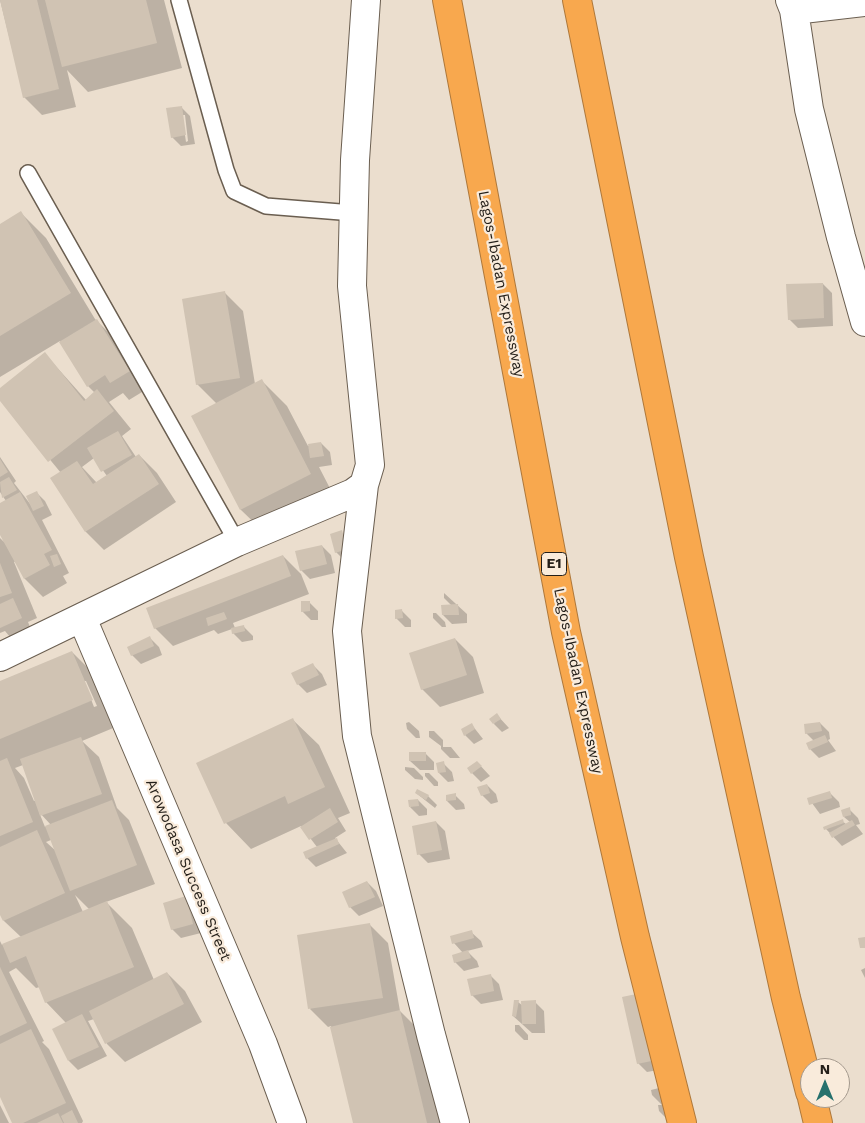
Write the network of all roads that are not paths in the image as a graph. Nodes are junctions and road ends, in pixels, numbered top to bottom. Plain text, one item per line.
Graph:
1 (179, 0) edge
2 (366, 0) edge
3 (447, 0) edge
4 (577, 0) edge
5 (865, 2) edge
6 (792, 5) edge
7 (28, 173) dead end
8 (354, 213) junction
9 (865, 322) edge
10 (364, 485) junction
11 (237, 542) junction
12 (82, 618) junction
13 (0, 657) edge
14 (801, 1058) edge
15 (814, 1108) edge
16 (292, 1123) edge
17 (455, 1123) edge
18 (682, 1123) edge
19 (818, 1123) edge

1 - 8 lane
2 - 8 street
3 - 18 highway, Lagos-Ibadan Expressway / E1
4 - 14 highway
5 - 6 street
6 - 9 street
7 - 11 lane
8 - 10 street
10 - 11 street
10 - 17 street
11 - 12 street
12 - 13 street
12 - 16 street, Arowodasa Success Street
15 - 19 highway

